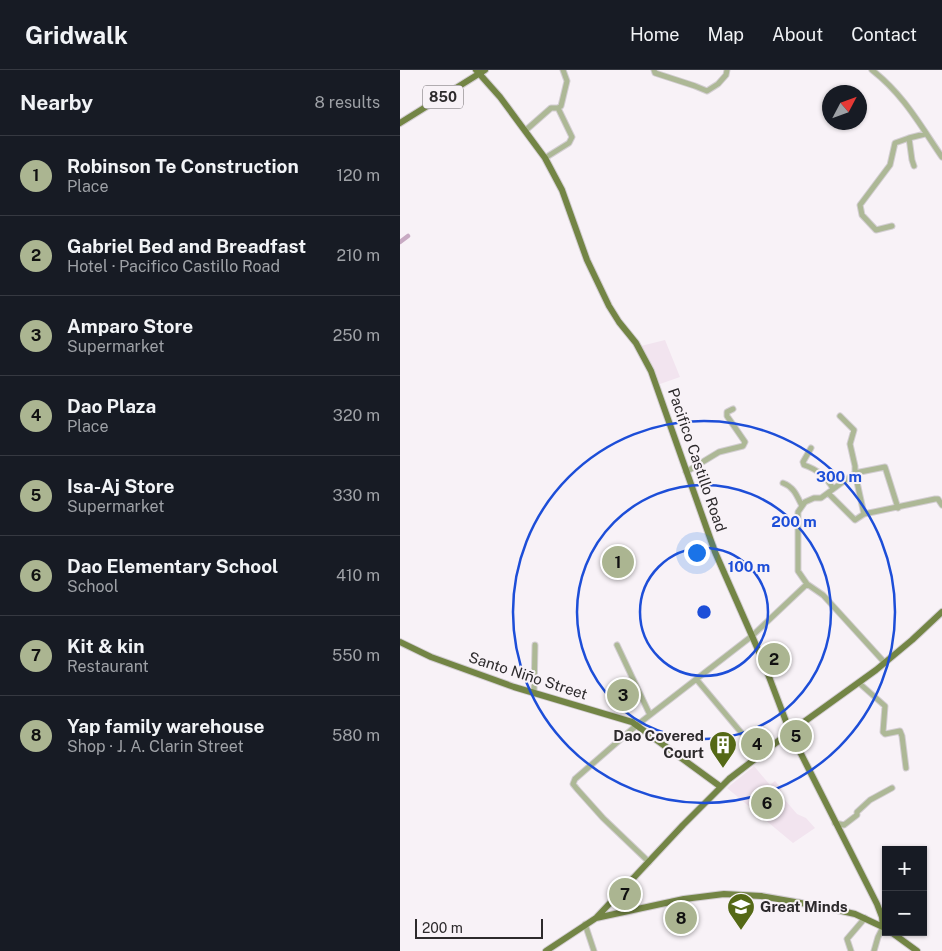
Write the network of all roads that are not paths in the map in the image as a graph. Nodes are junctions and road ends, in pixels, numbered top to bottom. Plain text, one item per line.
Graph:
1 (563, 70) edge
2 (654, 70) edge
3 (726, 70) edge
4 (872, 70) edge
5 (480, 71) edge
6 (558, 108) junction
7 (400, 123) edge
8 (526, 130) junction
9 (926, 134) junction
10 (909, 138) junction
11 (942, 157) edge
12 (545, 158) junction
13 (914, 166) dead end
14 (892, 226) dead end
15 (733, 409) dead end
16 (840, 416) dead end
17 (812, 448) dead end
18 (686, 472) junction
19 (855, 473) junction
20 (783, 482) dead end
21 (831, 491) junction
22 (942, 505) edge
23 (802, 506) junction
24 (898, 508) junction
25 (864, 514) junction
26 (807, 584) junction
27 (942, 612) edge
28 (752, 636) junction
29 (400, 642) edge
30 (535, 645) dead end
31 (617, 645) dead end
32 (885, 663) junction
33 (697, 680) junction
34 (859, 683) junction
35 (534, 693) junction
36 (650, 716) junction
37 (637, 725) junction
38 (790, 732) junction
39 (760, 755) junction
40 (906, 768) dead end
41 (721, 787) junction
42 (892, 788) dead end
43 (836, 824) junction
44 (649, 862) junction
45 (882, 917) edge
46 (596, 918) junction
47 (864, 918) junction
48 (585, 924) junction
49 (882, 927) edge
50 (882, 931) edge
51 (896, 936) edge
52 (546, 951) edge
53 (594, 951) edge
54 (851, 951) edge
55 (874, 951) edge
56 (916, 951) edge

1 - 6 street
2 - 3 street
4 - 9 street
5 - 7 main road, 850
5 - 8 main road, Pacifico Castillo Road
6 - 8 street
6 - 12 street
8 - 12 main road, Pacifico Castillo Road
9 - 10 street
9 - 11 street
10 - 13 street
10 - 14 street
12 - 18 main road, Pacifico Castillo Road
15 - 18 street
16 - 19 street
17 - 21 street
18 - 28 main road, Pacifico Castillo Road
19 - 21 street
19 - 24 street
19 - 25 street
20 - 23 street
21 - 23 street
21 - 25 street
22 - 24 street
23 - 26 street
24 - 25 street
26 - 28 street
26 - 32 street
27 - 32 main road
28 - 33 street
28 - 38 main road, Pacifico Castillo Road
29 - 35 main road, Santo Niño Street
30 - 35 street
31 - 36 street
32 - 34 main road
33 - 36 street
33 - 39 street
34 - 38 main road
34 - 40 street
35 - 37 main road, Santo Niño Street
36 - 37 street
37 - 41 main road, Santo Niño Street
37 - 44 street
38 - 39 main road
38 - 43 main road, Pacifico Castillo Road
39 - 41 main road
41 - 44 main road
42 - 43 street
43 - 45 main road, Pacifico Castillo Road
44 - 46 main road
46 - 47 main road
46 - 48 main road
47 - 49 main road
47 - 54 street
48 - 52 main road
48 - 53 street
50 - 55 street
51 - 56 main road

